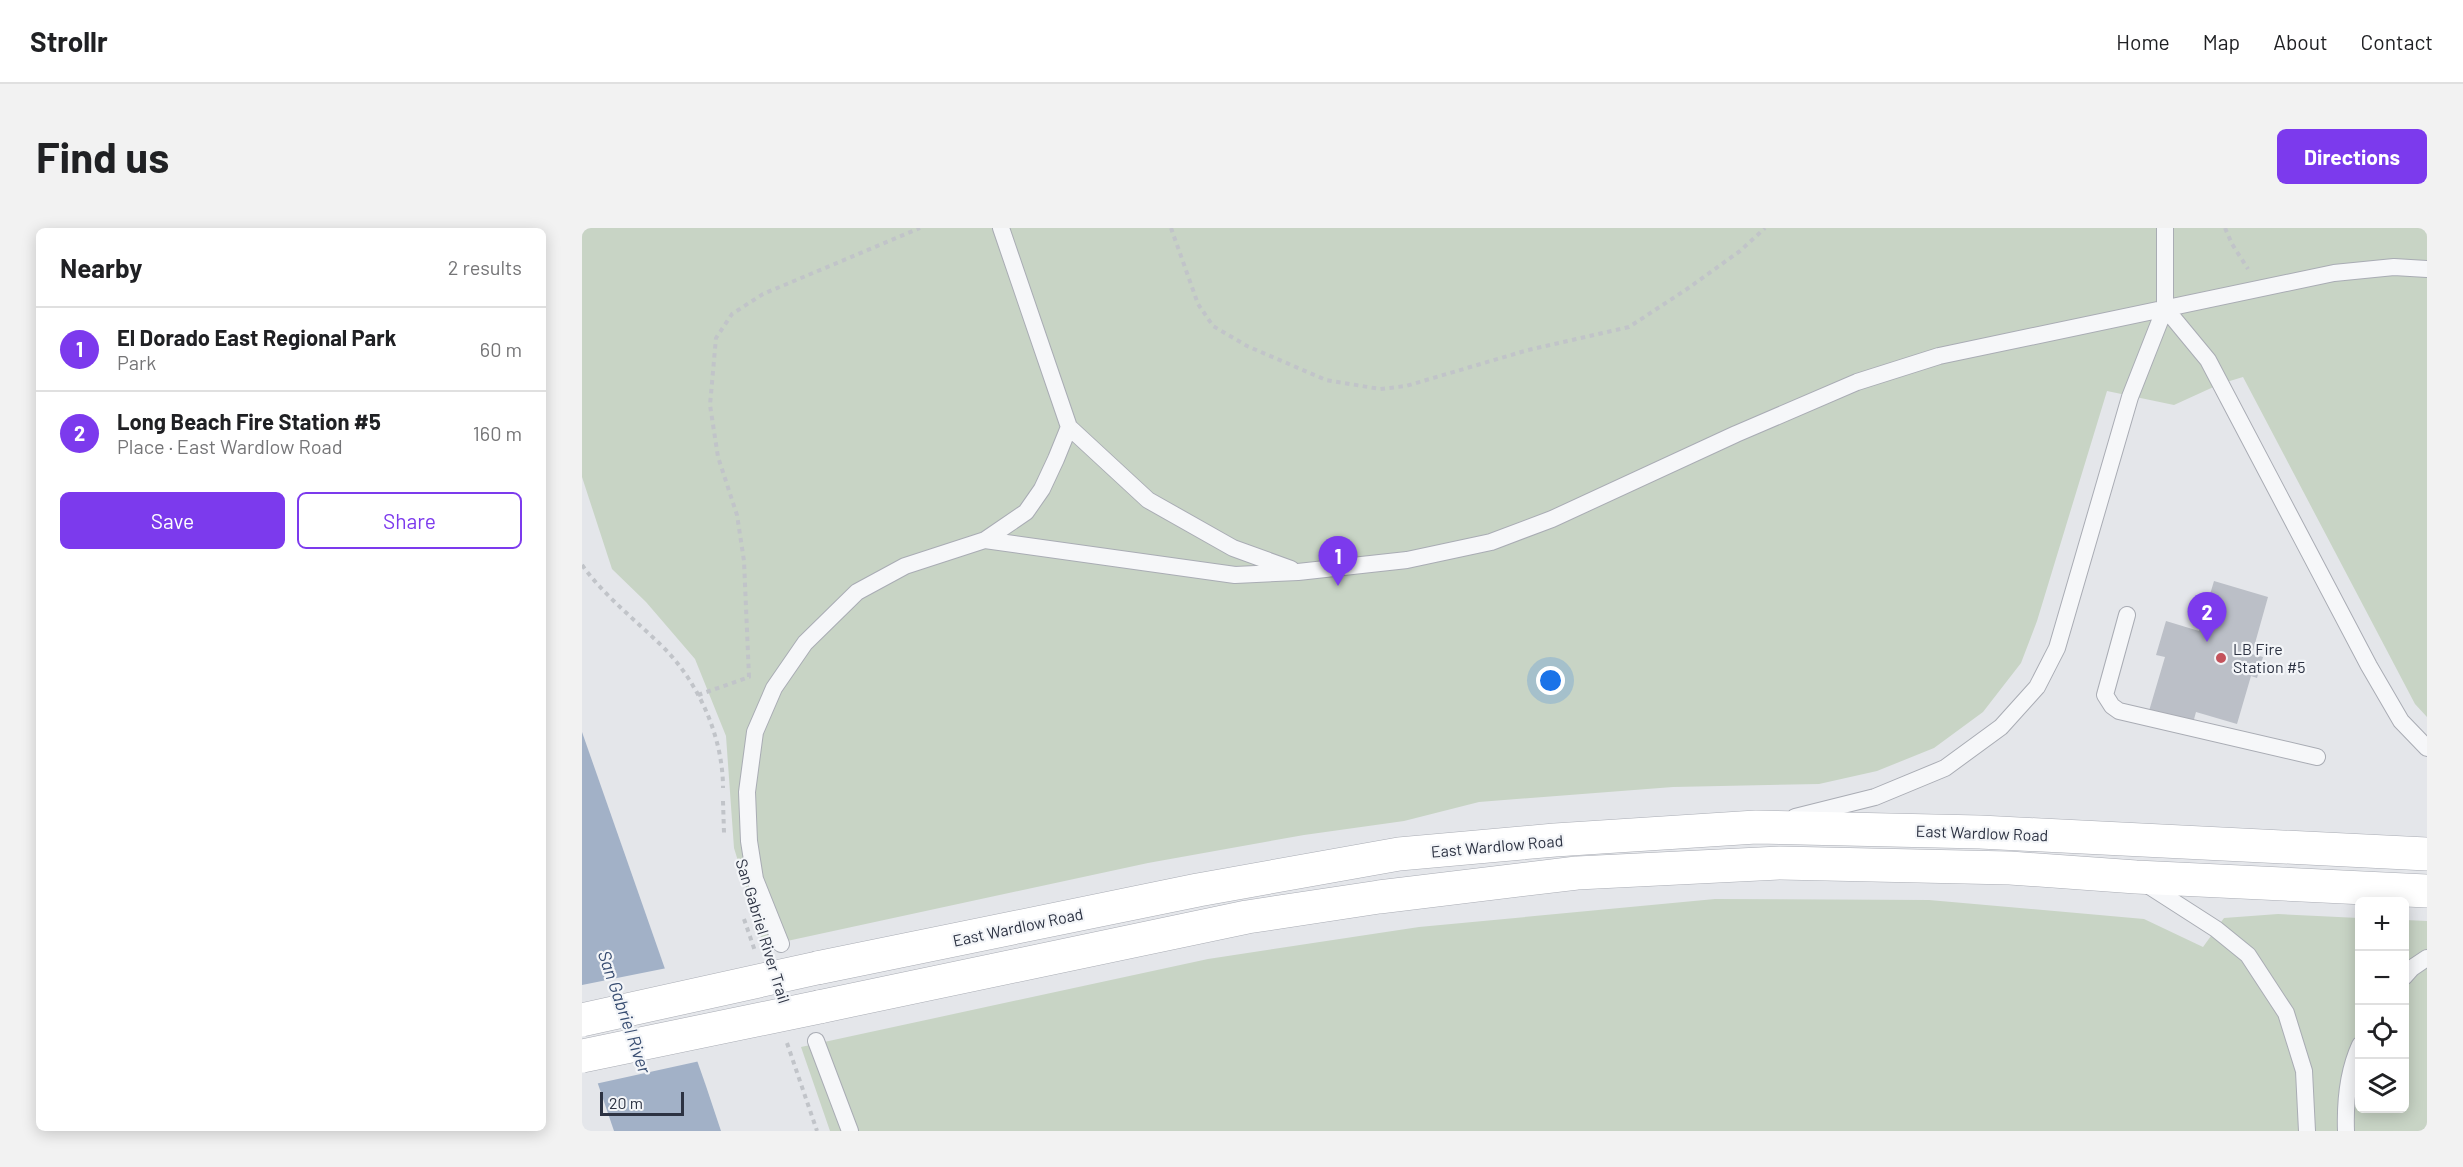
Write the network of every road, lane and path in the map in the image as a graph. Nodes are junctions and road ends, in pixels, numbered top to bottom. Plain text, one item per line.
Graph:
1 (920, 228) edge
2 (1000, 228) edge
3 (1171, 228) edge
4 (1765, 228) edge
5 (2165, 228) edge
6 (2225, 228) edge
7 (2427, 269) edge
8 (2255, 289) junction
9 (2165, 308) junction
10 (1069, 427) junction
11 (985, 540) junction
12 (582, 565) edge
13 (1298, 572) junction
14 (2127, 615) dead end
15 (698, 695) junction
16 (2427, 748) edge
17 (2317, 757) dead end
18 (1756, 827) junction
19 (724, 840) dead end
20 (2427, 854) edge
21 (2136, 877) junction
22 (2427, 891) edge
23 (741, 909) dead end
24 (782, 944) dead end
25 (756, 952) dead end
26 (2427, 958) edge
27 (2409, 971) edge
28 (582, 1020) edge
29 (786, 1040) dead end
30 (816, 1041) dead end
31 (582, 1056) edge
32 (2355, 1058) edge
33 (817, 1131) edge
34 (850, 1131) edge
35 (2307, 1131) edge
36 (2346, 1131) edge

1 - 15 path
2 - 10 lane
3 - 4 path
5 - 9 lane
6 - 8 path
7 - 8 lane
8 - 9 lane
9 - 13 lane
9 - 16 lane
9 - 18 lane
10 - 11 lane
10 - 13 lane
11 - 13 lane
11 - 24 lane
12 - 15 path, San Gabriel River Trail
14 - 17 lane
15 - 19 path, San Gabriel River Trail
18 - 20 main road, East Wardlow Road
18 - 28 main road, East Wardlow Road, bridge
21 - 22 main road, East Wardlow Road
21 - 31 main road, East Wardlow Road, bridge
21 - 35 lane
23 - 25 path, San Gabriel River Trail
26 - 27 lane
29 - 33 path
30 - 34 lane
32 - 36 lane

